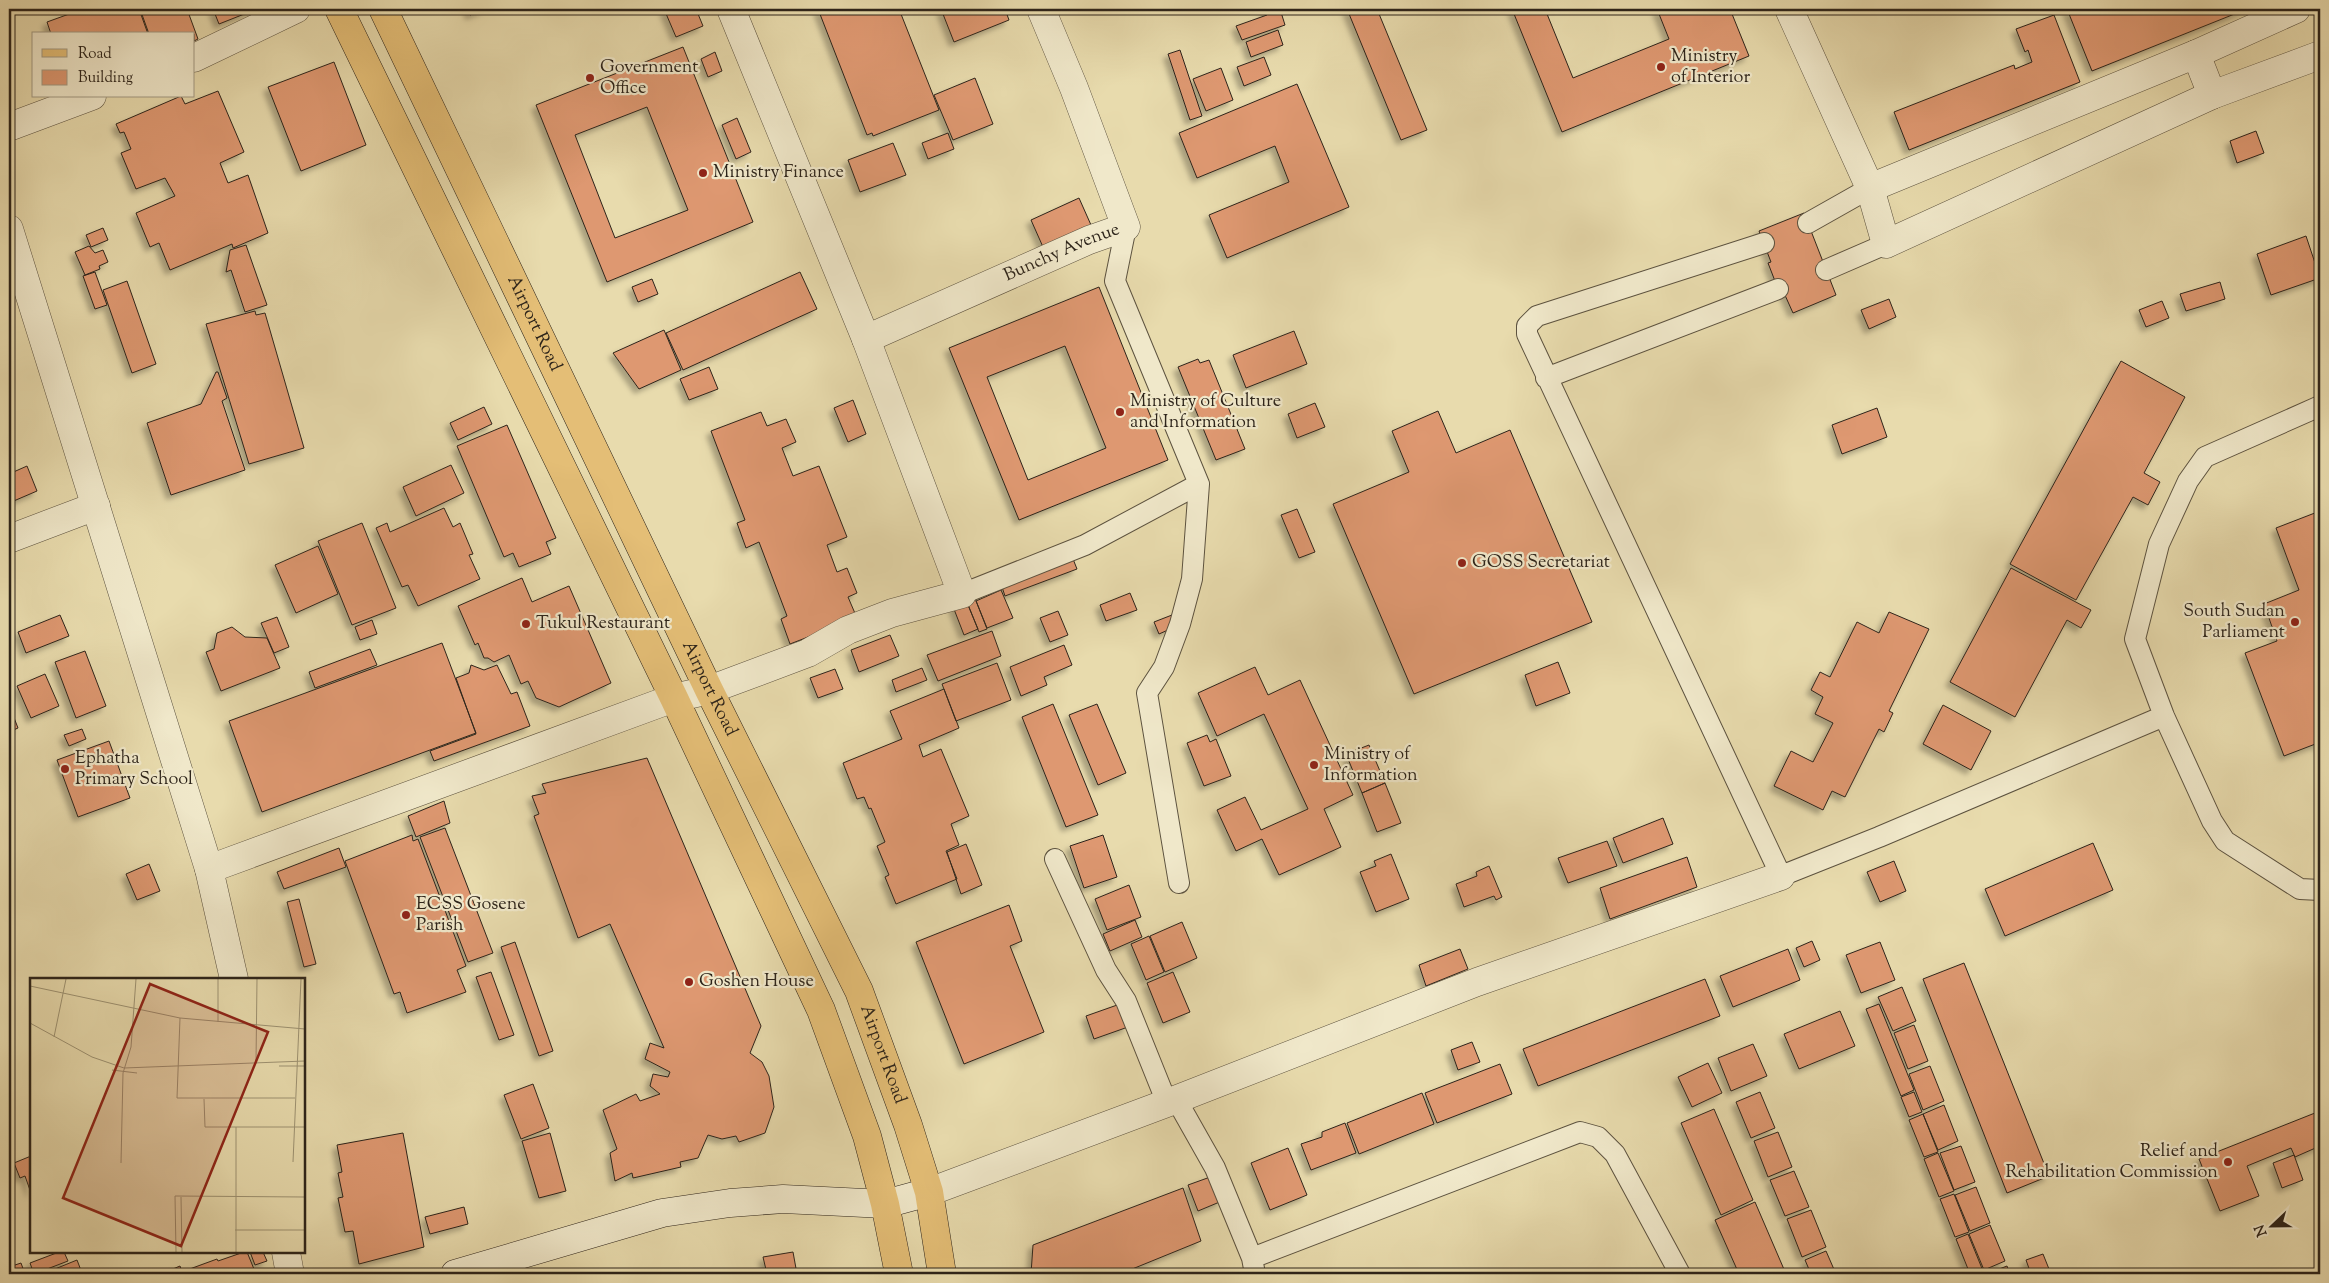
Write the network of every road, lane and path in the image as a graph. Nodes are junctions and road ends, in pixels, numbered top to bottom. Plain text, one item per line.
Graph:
1 (296, 9) edge
2 (339, 9) edge
3 (383, 9) edge
4 (730, 9) edge
5 (1041, 9) edge
6 (1789, 9) edge
7 (2296, 9) edge
8 (2196, 54) junction
9 (2320, 55) edge
10 (195, 58) edge
11 (2212, 95) junction
12 (87, 98) edge
13 (9, 127) edge
14 (1870, 188) junction
15 (1808, 223) dead end
16 (1126, 227) junction
17 (9, 229) edge
18 (1764, 243) dead end
19 (1886, 244) junction
20 (1826, 270) dead end
21 (1778, 289) dead end
22 (866, 339) junction
23 (1546, 378) junction
24 (2320, 406) edge
25 (1199, 484) junction
26 (96, 506) junction
27 (9, 539) edge
28 (962, 594) junction
29 (709, 690) junction
30 (674, 698) junction
31 (2164, 716) junction
32 (1055, 859) dead end
33 (209, 870) junction
34 (1781, 876) junction
35 (1179, 883) dead end
36 (2320, 890) edge
37 (234, 978) edge
38 (1172, 1101) junction
39 (929, 1192) junction
40 (885, 1204) junction
41 (286, 1253) edge
42 (1254, 1266) edge
43 (290, 1274) edge
44 (455, 1274) edge
45 (899, 1274) edge
46 (942, 1274) edge
47 (1680, 1274) edge

1 - 10 street
2 - 30 main road, Airport Road
3 - 29 main road, Airport Road
4 - 22 street
5 - 16 street, Bunchy Avenue
6 - 14 street
7 - 8 street
8 - 11 street
8 - 14 street
9 - 11 street
11 - 19 street
12 - 13 street
14 - 15 lane
14 - 19 street
16 - 22 street, Bunchy Avenue
16 - 25 lane
17 - 26 street
18 - 23 lane
19 - 20 lane
21 - 23 lane
22 - 28 street
23 - 34 lane
24 - 31 lane
25 - 28 lane
25 - 35 lane
26 - 27 street
26 - 33 street
28 - 29 street
29 - 30 street
29 - 39 main road, Airport Road
30 - 33 street
30 - 40 main road, Airport Road
31 - 34 lane
31 - 36 lane
32 - 38 lane
33 - 37 street
34 - 38 street
38 - 39 street
38 - 42 lane
39 - 40 street
39 - 46 main road, Airport Road
40 - 44 street
40 - 45 main road, Airport Road
41 - 43 street
42 - 47 lane

